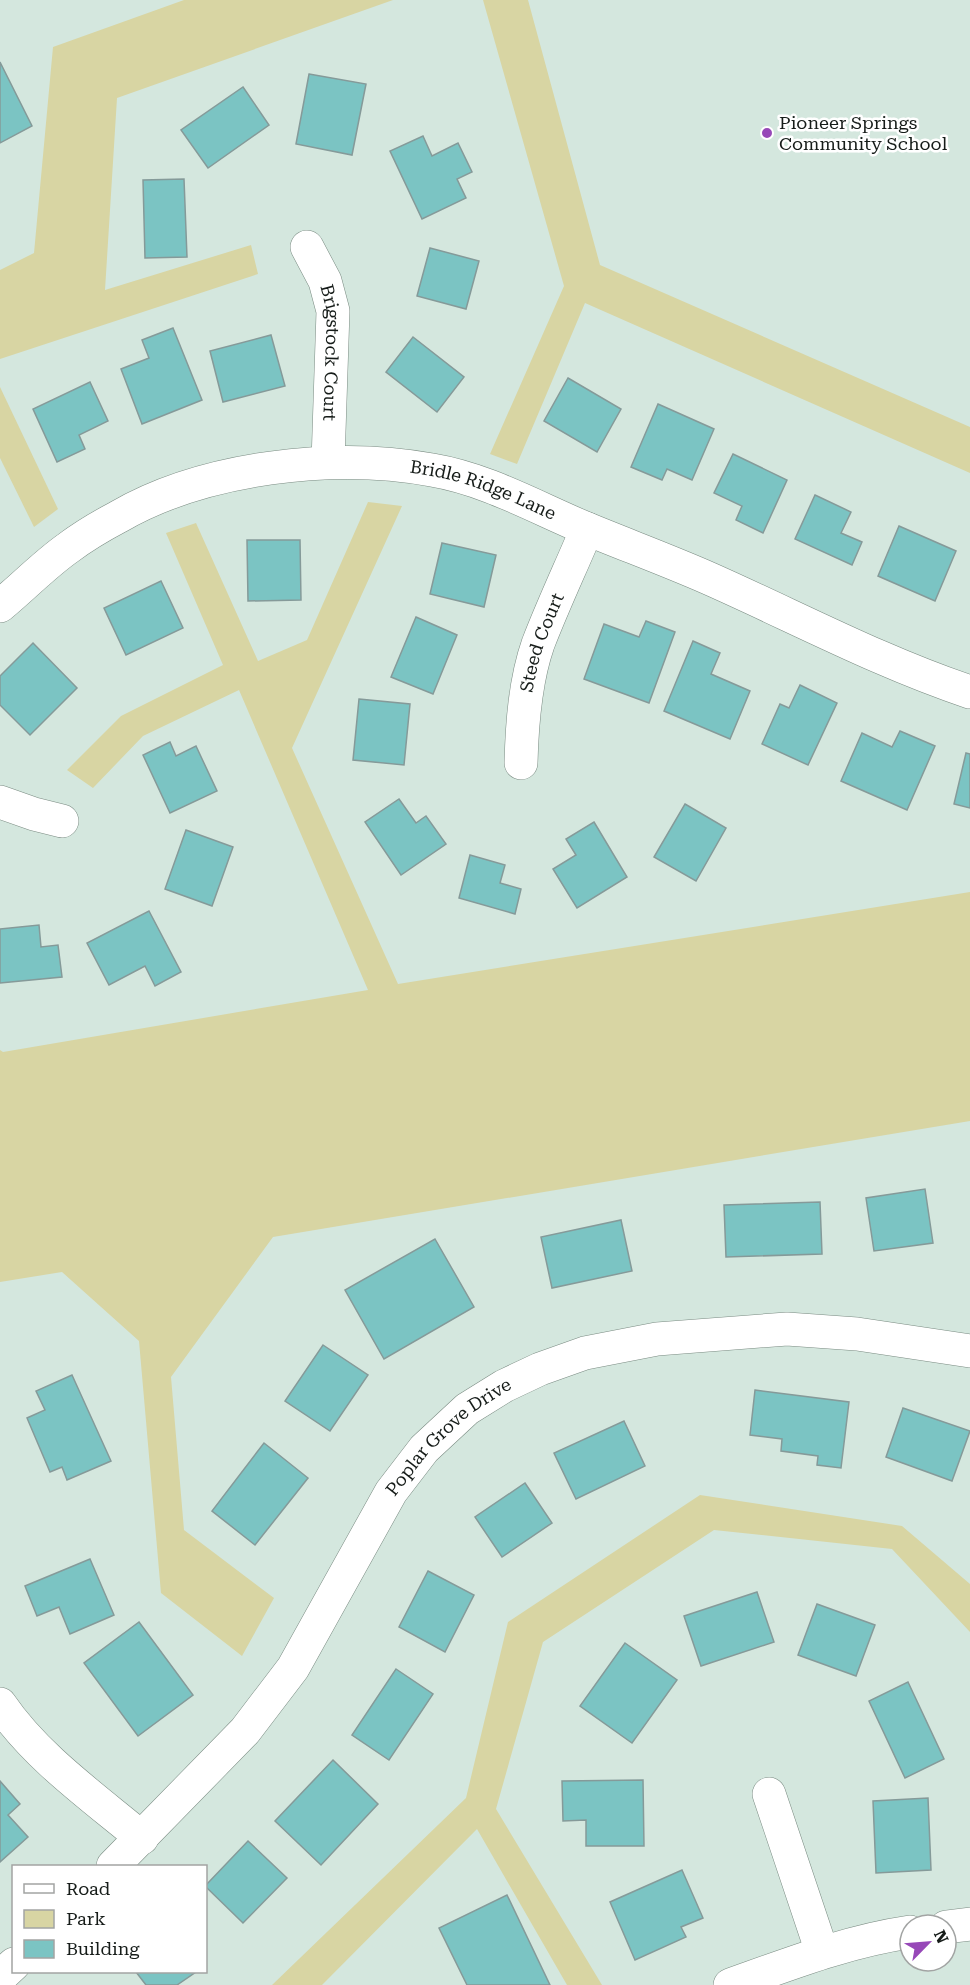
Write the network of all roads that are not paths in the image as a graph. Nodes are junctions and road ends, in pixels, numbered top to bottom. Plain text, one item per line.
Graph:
1 (307, 247) dead end
2 (328, 462) junction
3 (587, 529) junction
4 (0, 606) edge
5 (970, 692) edge
6 (521, 763) dead end
7 (0, 802) edge
8 (62, 821) dead end
9 (970, 1351) edge
10 (0, 1704) edge
11 (769, 1794) dead end
12 (142, 1838) junction
13 (114, 1865) edge
14 (898, 1934) edge
15 (822, 1952) junction
16 (12, 1966) edge
17 (0, 1977) edge
18 (730, 1985) edge

1 - 2 street, Brigstock Court
2 - 3 street, Bridle Ridge Lane
2 - 4 street, Bridle Ridge Lane
3 - 5 street, Bridle Ridge Lane
3 - 6 street, Steed Court
7 - 8 street
9 - 12 street, Poplar Grove Drive
10 - 12 street
11 - 15 street
12 - 13 street, Poplar Grove Drive
14 - 15 street
15 - 18 street
16 - 17 street

